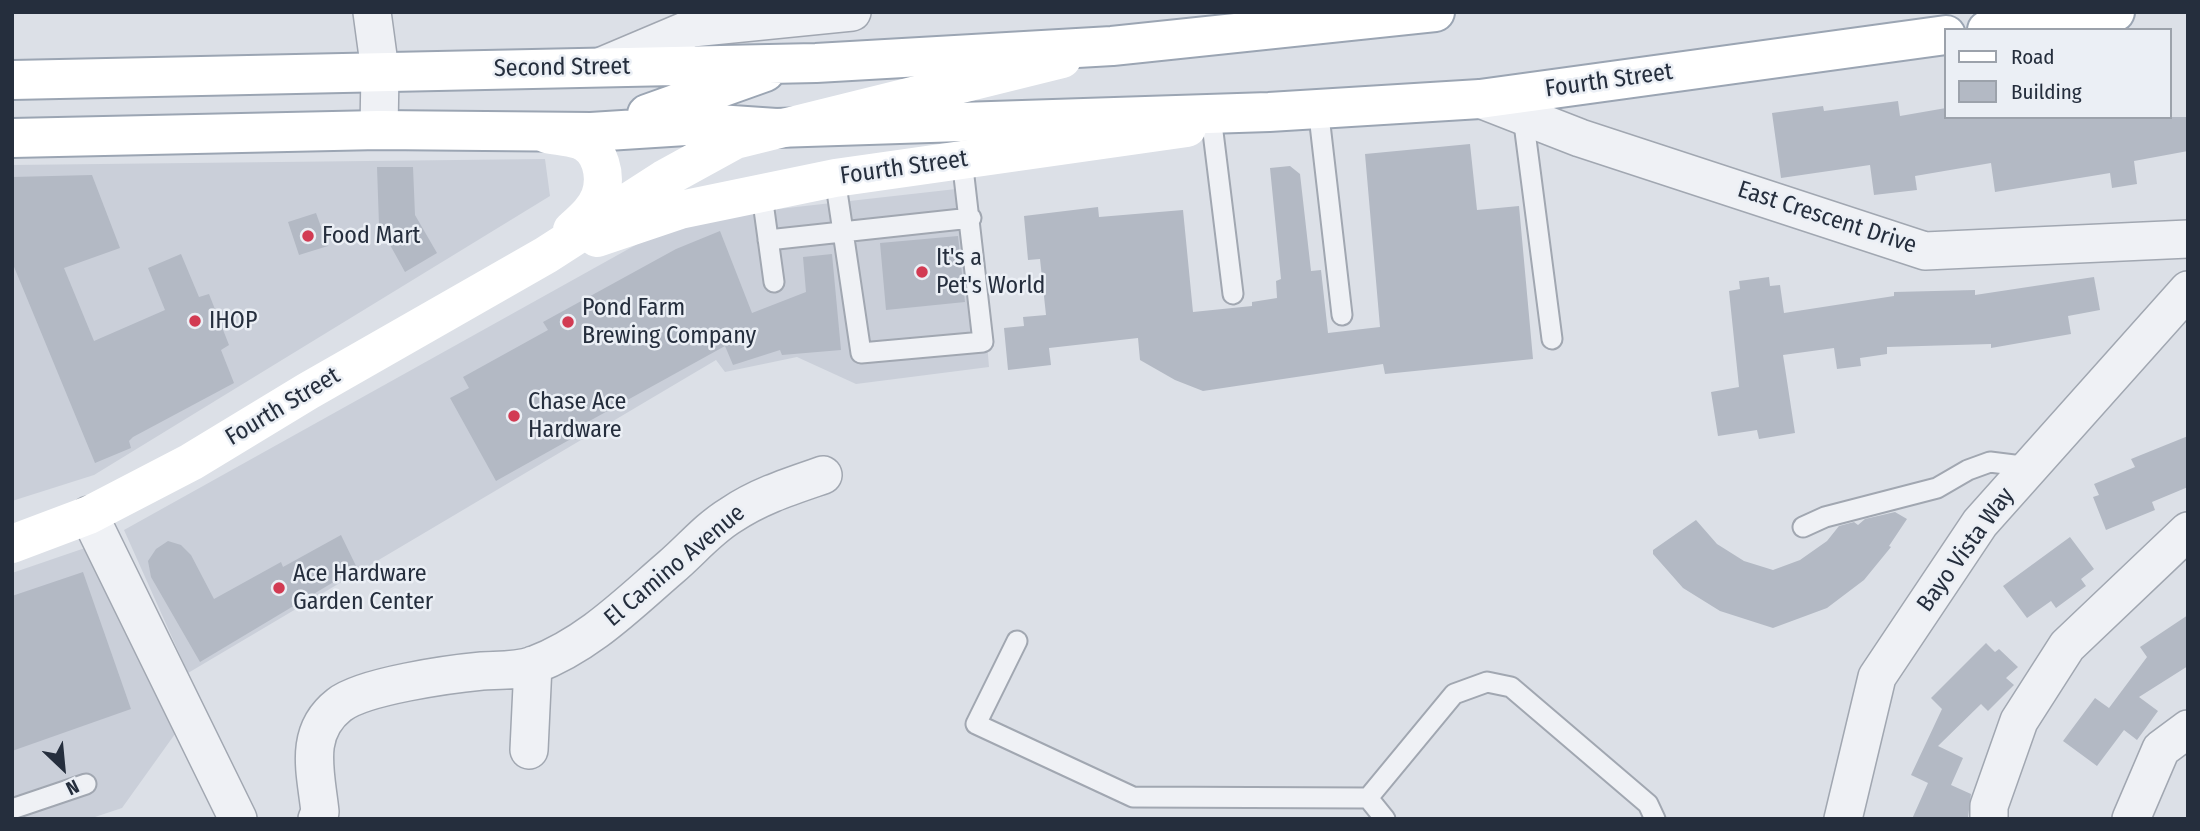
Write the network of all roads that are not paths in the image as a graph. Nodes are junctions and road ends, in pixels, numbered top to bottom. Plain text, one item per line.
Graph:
1 (372, 12) edge
2 (852, 12) edge
3 (1435, 12) edge
4 (2115, 12) edge
5 (803, 15) edge
6 (2001, 28) edge
7 (1944, 35) edge
8 (1111, 46) junction
9 (788, 63) junction
10 (599, 68) junction
11 (380, 71) junction
12 (12, 80) edge
13 (1480, 99) junction
14 (1318, 107) junction
15 (1269, 112) junction
16 (1523, 116) junction
17 (1212, 124) junction
18 (776, 128) junction
19 (380, 130) junction
20 (524, 130) junction
21 (592, 132) junction
22 (12, 138) edge
23 (962, 159) junction
24 (835, 178) junction
25 (762, 195) junction
26 (971, 218) junction
27 (845, 231) junction
28 (2188, 239) edge
29 (768, 240) junction
30 (546, 256) junction
31 (774, 282) dead end
32 (2188, 289) edge
33 (1233, 294) dead end
34 (1342, 314) dead end
35 (1552, 339) dead end
36 (2030, 467) junction
37 (822, 475) dead end
38 (89, 515) junction
39 (1803, 527) dead end
40 (2188, 531) edge
41 (12, 544) edge
42 (1017, 641) dead end
43 (533, 666) junction
44 (2188, 729) edge
45 (528, 750) dead end
46 (86, 784) dead end
47 (1368, 799) junction
48 (12, 809) edge
49 (238, 819) edge
50 (317, 819) edge
51 (1385, 819) edge
52 (1655, 819) edge
53 (1843, 819) edge
54 (1989, 819) edge
55 (2131, 819) edge

1 - 11 street
2 - 5 street
3 - 8 main road, Fourth Street
4 - 6 main road
5 - 9 street
5 - 10 street
7 - 13 main road, Fourth Street
8 - 9 main road, Second Street
8 - 18 main road, Fourth Street
9 - 10 main road, Second Street
9 - 21 main road
10 - 11 main road, Second Street
11 - 12 main road, Second Street
11 - 19 street
13 - 14 main road, Fourth Street
13 - 16 street, East Crescent Drive
14 - 15 main road, Fourth Street
14 - 34 lane
15 - 17 main road, Fourth Street
15 - 18 main road, Fourth Street
16 - 28 street, East Crescent Drive
16 - 35 lane
17 - 23 main road, Fourth Street
17 - 33 lane
18 - 21 main road
18 - 30 main road, Fourth Street
19 - 20 main road
19 - 22 main road
20 - 21 main road
20 - 30 main road
23 - 24 main road, Fourth Street
23 - 26 lane
24 - 25 main road, Fourth Street
24 - 27 lane
25 - 29 lane
25 - 30 main road, Fourth Street
26 - 27 lane
26 - 27 lane
27 - 29 lane
29 - 31 lane
30 - 38 main road, Fourth Street
32 - 36 street, Bayo Vista Way
36 - 39 lane
36 - 53 street, Bayo Vista Way
37 - 43 street, El Camino Avenue
38 - 41 main road, Fourth Street
38 - 49 street
40 - 54 street
42 - 47 lane
43 - 45 street
43 - 50 street, El Camino Avenue
44 - 55 street
46 - 48 lane
47 - 51 lane
47 - 52 lane

